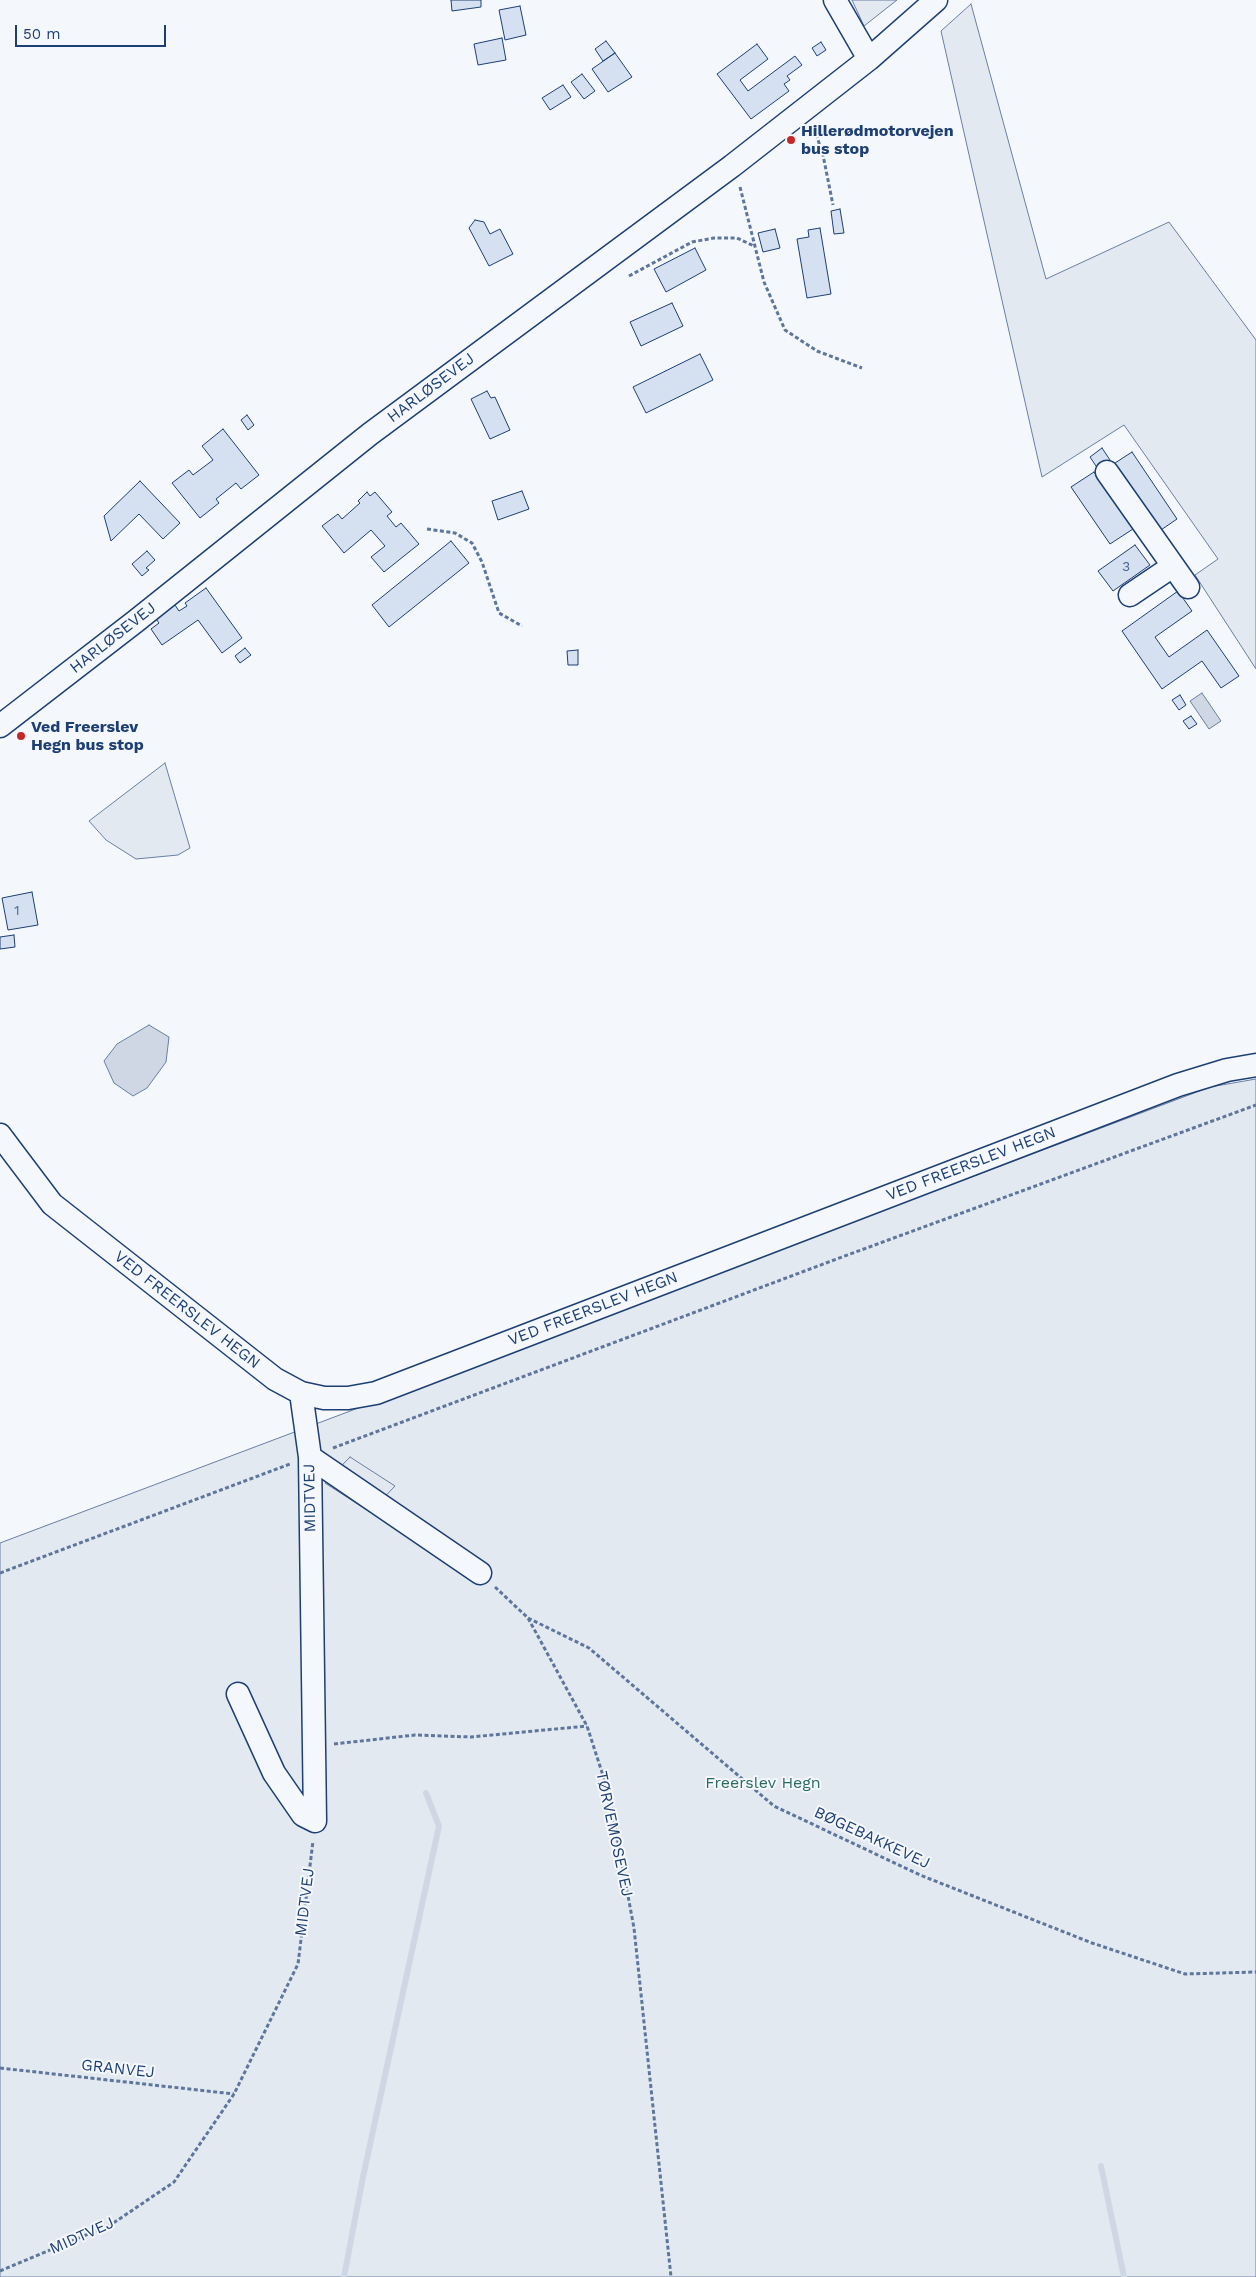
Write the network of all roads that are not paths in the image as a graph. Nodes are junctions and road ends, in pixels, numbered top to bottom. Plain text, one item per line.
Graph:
1 (835, 0) edge
2 (936, 0) edge
3 (869, 59) junction
4 (1107, 472) dead end
5 (1174, 566) junction
6 (1188, 587) dead end
7 (1130, 595) dead end
8 (0, 726) edge
9 (1256, 1064) edge
10 (0, 1135) edge
11 (301, 1394) junction
12 (310, 1457) junction
13 (480, 1573) road end
14 (238, 1694) dead end

1 - 3 street
2 - 3 street, HARLØSEVEJ
3 - 8 street, HARLØSEVEJ
4 - 5 street
5 - 6 street
5 - 7 street
9 - 11 street, VED FREERSLEV HEGN
10 - 11 street, VED FREERSLEV HEGN
11 - 12 street, MIDTVEJ
12 - 13 street
12 - 14 street, MIDTVEJ

